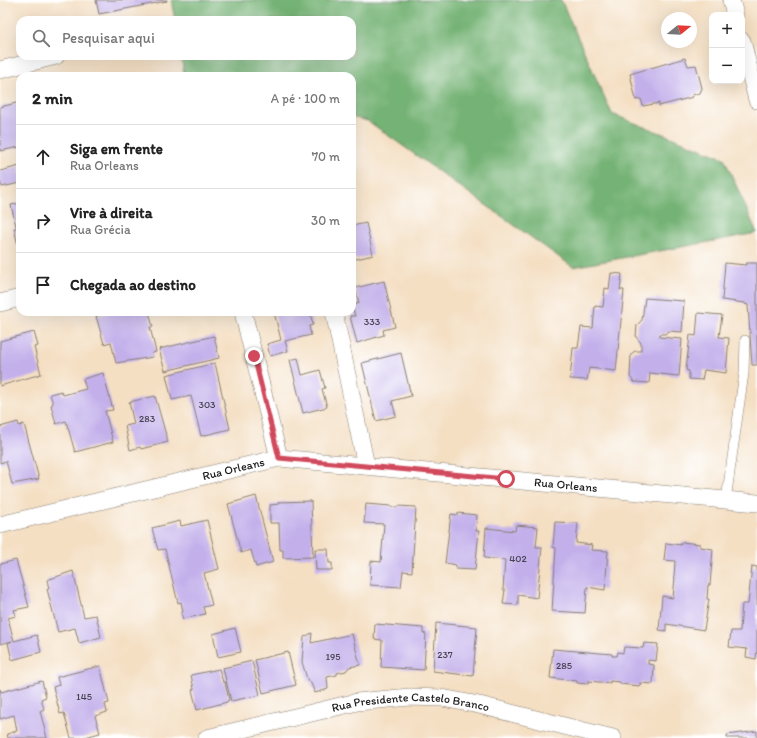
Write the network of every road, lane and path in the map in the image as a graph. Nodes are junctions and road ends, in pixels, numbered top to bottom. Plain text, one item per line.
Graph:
1 (731, 0) edge
2 (734, 12) edge
3 (744, 48) edge
4 (40, 60) edge
5 (0, 70) edge
6 (757, 100) edge
7 (16, 299) edge
8 (0, 303) edge
9 (244, 316) edge
10 (335, 316) edge
11 (745, 340) dead end
12 (279, 458) junction
13 (366, 466) junction
14 (726, 500) junction
15 (757, 503) edge
16 (0, 525) edge
17 (207, 738) edge
18 (613, 738) edge

1 - 2 street
3 - 6 street
4 - 5 street
7 - 8 street
9 - 12 street
10 - 13 street
11 - 14 lane
12 - 13 street, Rua Orleans
12 - 16 street, Rua Orleans
13 - 14 street, Rua Orleans
14 - 15 street, Rua Orleans
17 - 18 street, Rua Presidente Castelo Branco

